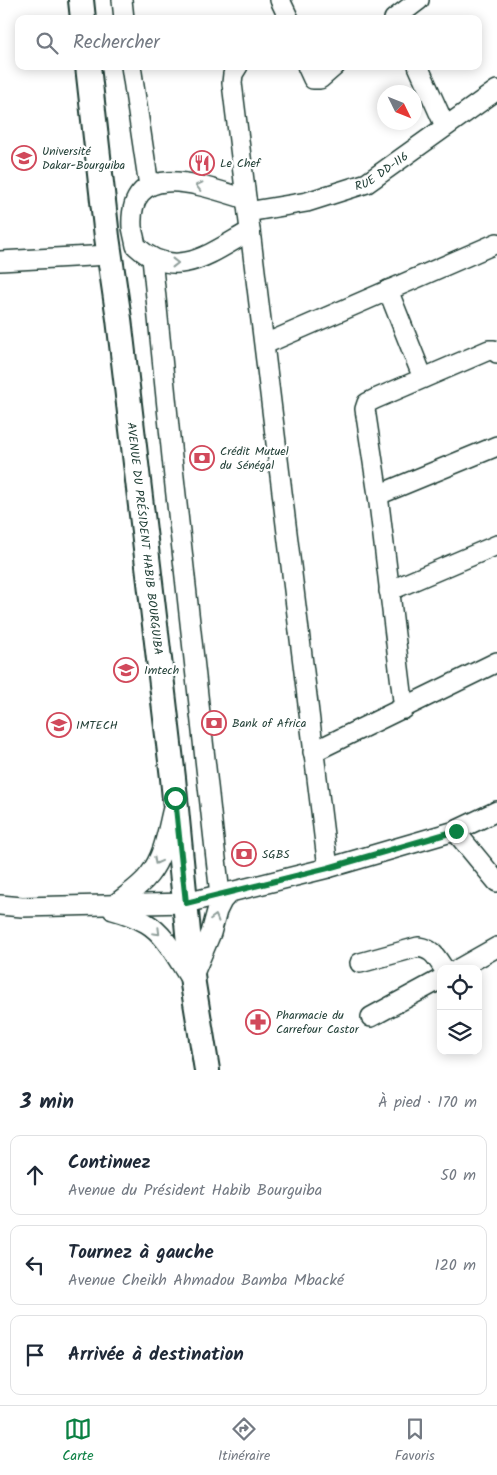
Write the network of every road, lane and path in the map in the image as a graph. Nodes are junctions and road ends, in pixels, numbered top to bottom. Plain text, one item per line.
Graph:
1 (81, 0) edge
2 (122, 0) edge
3 (280, 0) edge
4 (83, 15) edge
5 (124, 15) edge
6 (287, 15) edge
7 (88, 70) edge
8 (132, 70) edge
9 (236, 70) edge
10 (308, 70) edge
11 (330, 70) edge
12 (420, 70) edge
13 (496, 94) edge
14 (445, 126) junction
15 (148, 186) junction
16 (247, 206) junction
17 (132, 227) junction
18 (250, 231) junction
19 (497, 244) edge
20 (108, 246) junction
21 (152, 258) junction
22 (0, 261) edge
23 (388, 290) junction
24 (265, 344) junction
25 (497, 353) edge
26 (423, 378) junction
27 (497, 446) edge
28 (378, 495) junction
29 (497, 545) edge
30 (389, 591) junction
31 (497, 662) edge
32 (404, 708) junction
33 (313, 752) junction
34 (175, 798) junction
35 (497, 811) edge
36 (456, 831) junction
37 (328, 868) junction
38 (497, 882) edge
39 (225, 894) junction
40 (186, 903) junction
41 (0, 905) edge
42 (105, 906) junction
43 (497, 947) edge
44 (360, 963) dead end
45 (441, 965) edge
46 (465, 965) edge
47 (193, 981) junction
48 (437, 981) edge
49 (371, 1017) dead end
50 (203, 1065) edge

1 - 4 main road
2 - 5 street
3 - 6 street
7 - 20 main road, AVENUE DU PRÉSIDENT HABIB BOURGUIBA
8 - 15 street
9 - 16 street
10 - 11 street
12 - 14 street
13 - 14 street, RUE DD-116
14 - 16 street, RUE DD-116
16 -> 15 street
15 - 17 street
16 - 18 street
17 - 20 street
17 - 21 street
21 -> 18 street
18 - 24 street
19 - 23 street
20 - 22 street
20 - 34 main road, AVENUE DU PRÉSIDENT HABIB BOURGUIBA
21 - 39 street
23 - 24 street
23 - 26 street
24 - 33 street
25 - 26 street
26 - 28 street
27 - 28 street
28 - 30 street
29 - 30 street
30 - 32 street
31 - 32 street
32 - 33 street
33 - 37 street
34 - 40 main road, AVENUE DU PRÉSIDENT HABIB BOURGUIBA
34 -> 42 street
35 - 36 street
36 - 37 street
36 - 38 street
37 - 39 street
39 - 40 street
47 -> 39 street
40 - 42 street
40 - 47 main road, AVENUE DU PRÉSIDENT HABIB BOURGUIBA
41 - 42 street
42 -> 47 street
43 - 46 street
44 - 45 street
47 - 50 main road, AVENUE DU PRÉSIDENT HABIB BOURGUIBA
48 - 49 street

